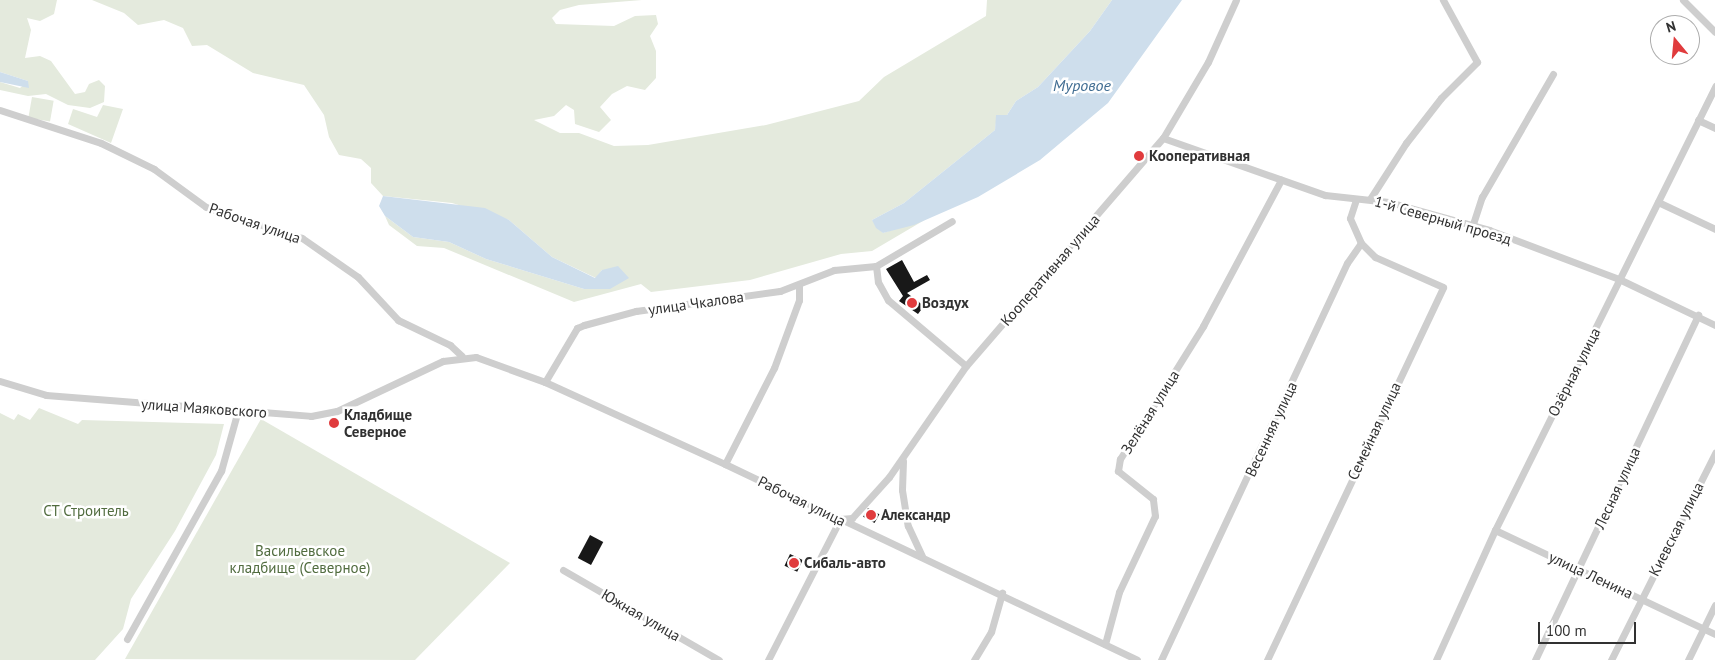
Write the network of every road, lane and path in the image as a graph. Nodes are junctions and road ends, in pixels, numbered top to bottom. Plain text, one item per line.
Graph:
1 (1236, 0) edge
2 (1442, 0) edge
3 (1683, 0) edge
4 (1715, 32) edge
5 (1553, 74) dead end
6 (1715, 86) edge
7 (0, 110) edge
8 (1698, 120) junction
9 (1715, 128) edge
10 (1163, 138) junction
11 (1281, 180) junction
12 (1370, 198) junction
13 (1356, 199) junction
14 (1658, 202) junction
15 (952, 221) dead end
16 (1472, 227) junction
17 (1715, 229) edge
18 (1361, 243) junction
19 (876, 266) junction
20 (1621, 280) junction
21 (799, 286) junction
22 (1698, 315) junction
23 (1715, 325) edge
24 (462, 356) junction
25 (966, 366) junction
26 (0, 381) edge
27 (545, 382) junction
28 (238, 410) junction
29 (1715, 453) edge
30 (903, 460) junction
31 (725, 464) junction
32 (840, 519) junction
33 (1494, 530) junction
34 (922, 557) junction
35 (1579, 569) junction
36 (563, 570) dead end
37 (1002, 593) junction
38 (1641, 598) junction
39 (1715, 605) edge
40 (1703, 628) junction
41 (1715, 634) edge
42 (127, 639) dead end
43 (1105, 644) junction
44 (719, 660) edge
45 (768, 660) edge
46 (974, 660) edge
47 (1137, 660) edge
48 (1160, 660) edge
49 (1267, 660) edge
50 (1436, 660) edge
51 (1535, 660) edge
52 (1611, 660) edge
53 (1688, 660) edge

1 - 10 street, Кооперативная улица
2 - 12 street
3 - 4 street
5 - 16 street
6 - 8 street, Озёрная улица
7 - 24 street, Рабочая улица
8 - 9 street
8 - 14 street, Озёрная улица
10 - 11 street, 1-й Северный проезд
10 - 25 street, Кооперативная улица
11 - 13 street, 1-й Северный проезд
11 - 43 street, Зелёная улица
12 - 13 street, 1-й Северный проезд
12 - 16 street, 1-й Северный проезд
13 - 18 street
14 - 17 street
14 - 20 street, Озёрная улица
15 - 19 street, улица Чкалова
16 - 20 street, 1-й Северный проезд
18 - 48 street, Весенняя улица
18 - 49 street, Семейная улица
19 - 21 street, улица Чкалова
19 - 25 street
20 - 22 street, 1-й Северный проезд
20 - 33 street, Озёрная улица
21 - 27 street, улица Чкалова
21 - 31 street
22 - 23 street, 1-й Северный проезд
22 - 35 street, Лесная улица
24 - 27 street, Рабочая улица
24 - 28 street, улица Маяковского
25 - 30 street, Кооперативная улица
26 - 28 street, улица Маяковского
27 - 31 street, Рабочая улица
28 - 42 street
29 - 38 street, Киевская улица
30 - 32 street, Кооперативная улица
30 - 34 street
31 - 32 street, Рабочая улица
32 - 34 street, Рабочая улица
32 - 45 street
33 - 35 street, улица Ленина
33 - 50 street, Озёрная улица
34 - 37 street, Рабочая улица
35 - 38 street, улица Ленина
35 - 51 street, Лесная улица
36 - 44 street, Южная улица
37 - 43 street, Рабочая улица
37 - 46 street
38 - 40 street, улица Ленина
38 - 52 street, Киевская улица
39 - 40 street
40 - 41 street, улица Ленина
40 - 53 street
43 - 47 street, Рабочая улица

